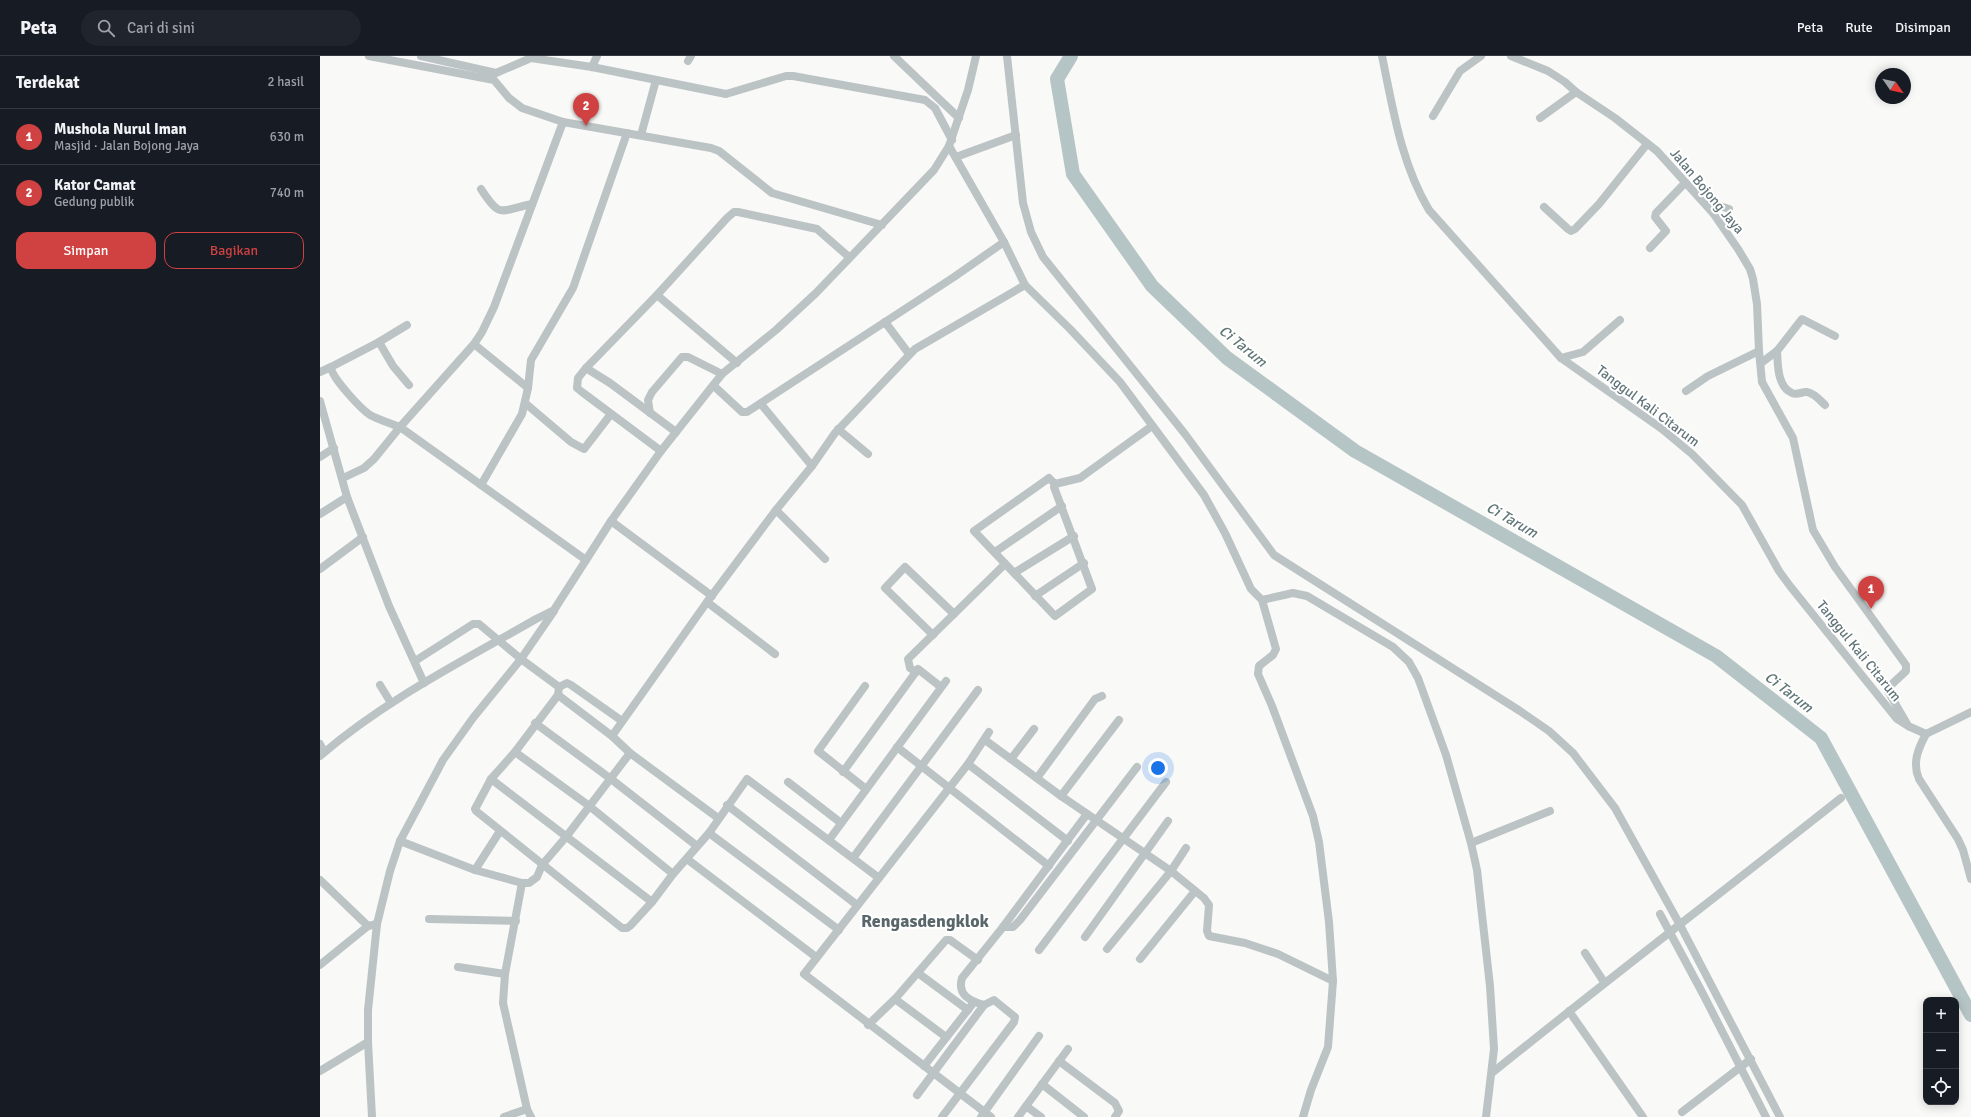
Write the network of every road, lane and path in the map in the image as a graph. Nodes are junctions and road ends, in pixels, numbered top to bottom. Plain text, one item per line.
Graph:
1 (369, 56) edge
2 (421, 56) edge
3 (597, 56) edge
4 (894, 56) edge
5 (976, 56) edge
6 (1007, 56) edge
7 (1382, 56) edge
8 (1481, 56) edge
9 (1511, 56) edge
10 (592, 67) junction
11 (495, 76) junction
12 (656, 80) junction
13 (1576, 92) junction
14 (1432, 116) dead end
15 (959, 118) junction
16 (1540, 118) dead end
17 (562, 122) junction
18 (627, 133) junction
19 (641, 135) junction
20 (1016, 135) junction
21 (950, 143) junction
22 (1647, 144) junction
23 (956, 157) junction
24 (1684, 184) junction
25 (481, 189) dead end
26 (532, 204) junction
27 (1544, 207) dead end
28 (1729, 209) dead end
29 (1713, 213) junction
30 (882, 224) junction
31 (1004, 242) junction
32 (1650, 248) dead end
33 (849, 257) junction
34 (1025, 285) junction
35 (657, 295) junction
36 (1620, 320) dead end
37 (886, 322) junction
38 (407, 325) dead end
39 (1835, 336) dead end
40 (379, 342) junction
41 (474, 344) junction
42 (1759, 351) junction
43 (1778, 351) junction
44 (909, 354) junction
45 (1561, 358) junction
46 (737, 363) junction
47 (1761, 363) junction
48 (331, 367) junction
49 (586, 368) junction
50 (320, 372) edge
51 (722, 374) junction
52 (409, 385) dead end
53 (714, 386) junction
54 (528, 388) junction
55 (1686, 391) dead end
56 (320, 401) edge
57 (525, 403) junction
58 (761, 404) junction
59 (1825, 404) dead end
60 (650, 413) junction
61 (611, 414) junction
62 (1152, 426) junction
63 (400, 427) junction
64 (838, 429) junction
65 (676, 432) junction
66 (334, 448) junction
67 (661, 451) junction
68 (868, 454) dead end
69 (320, 457) edge
70 (812, 466) junction
71 (342, 478) junction
72 (1056, 484) junction
73 (481, 485) junction
74 (347, 497) junction
75 (1062, 506) junction
76 (776, 510) junction
77 (320, 514) edge
78 (611, 521) junction
79 (363, 536) junction
80 (1074, 536) junction
81 (995, 552) junction
82 (825, 559) dead end
83 (586, 560) junction
84 (1084, 563) junction
85 (1005, 564) junction
86 (320, 569) edge
87 (1014, 574) junction
88 (1035, 596) junction
89 (710, 599) junction
90 (1262, 600) junction
91 (554, 610) junction
92 (954, 614) junction
93 (933, 635) junction
94 (498, 641) junction
95 (774, 654) dead end
96 (520, 659) junction
97 (415, 661) junction
98 (916, 672) junction
99 (424, 682) junction
100 (380, 685) dead end
101 (865, 686) dead end
102 (978, 690) dead end
103 (558, 691) junction
104 (1102, 696) dead end
105 (391, 704) junction
106 (1971, 712) edge
107 (1119, 720) dead end
108 (622, 721) junction
109 (535, 723) junction
110 (1908, 726) junction
111 (1034, 729) dead end
112 (989, 732) dead end
113 (1926, 734) junction
114 (612, 736) junction
115 (985, 740) junction
116 (320, 744) edge
117 (897, 747) junction
118 (515, 752) junction
119 (630, 753) junction
120 (322, 754) edge
121 (1011, 759) junction
122 (968, 764) junction
123 (1137, 767) dead end
124 (922, 768) junction
125 (843, 772) junction
126 (1037, 778) junction
127 (491, 779) junction
128 (611, 779) junction
129 (788, 782) dead end
130 (1166, 782) dead end
131 (948, 788) junction
132 (866, 789) junction
133 (1061, 796) junction
134 (1841, 798) dead end
135 (588, 805) junction
136 (727, 806) junction
137 (1550, 811) dead end
138 (1086, 814) junction
139 (718, 818) junction
140 (1097, 821) junction
141 (1168, 821) dead end
142 (841, 823) junction
143 (500, 831) junction
144 (709, 833) junction
145 (566, 837) junction
146 (1124, 837) junction
147 (828, 840) junction
148 (400, 841) junction
149 (1068, 841) junction
150 (1471, 843) junction
151 (697, 846) junction
152 (1186, 848) dead end
153 (1146, 854) junction
154 (853, 858) junction
155 (687, 859) junction
156 (542, 865) junction
157 (1049, 866) junction
158 (475, 870) junction
159 (1171, 871) junction
160 (673, 874) junction
161 (879, 878) junction
162 (1971, 879) edge
163 (320, 880) edge
164 (522, 883) junction
165 (1195, 891) junction
166 (652, 902) junction
167 (857, 905) junction
168 (1660, 914) dead end
169 (429, 919) dead end
170 (516, 920) junction
171 (377, 924) junction
172 (1680, 925) junction
173 (368, 926) junction
174 (1003, 927) junction
175 (839, 930) junction
176 (1670, 932) junction
177 (1085, 937) dead end
178 (1107, 949) dead end
179 (1038, 950) dead end
180 (1585, 954) dead end
181 (816, 957) junction
182 (1140, 959) dead end
183 (978, 960) junction
184 (320, 965) edge
185 (458, 967) dead end
186 (918, 973) junction
187 (505, 974) junction
188 (1332, 981) junction
189 (1604, 982) junction
190 (894, 999) junction
191 (974, 1002) junction
192 (984, 1005) junction
193 (968, 1010) junction
194 (1569, 1011) junction
195 (868, 1024) junction
196 (1039, 1036) dead end
197 (946, 1037) junction
198 (368, 1042) junction
199 (1068, 1049) dead end
200 (1751, 1059) junction
201 (1059, 1061) junction
202 (924, 1066) junction
203 (1740, 1067) junction
204 (320, 1071) edge
205 (934, 1073) junction
206 (1492, 1073) junction
207 (1042, 1084) junction
208 (917, 1095) dead end
209 (959, 1095) junction
210 (1026, 1106) junction
211 (527, 1109) junction
212 (1682, 1112) dead end
213 (985, 1115) edge
214 (372, 1117) edge
215 (504, 1117) edge
216 (531, 1117) edge
217 (942, 1117) edge
218 (1018, 1117) edge
219 (1040, 1117) edge
220 (1084, 1117) edge
221 (1115, 1117) edge
222 (1303, 1117) edge
223 (1486, 1117) edge
224 (1644, 1117) edge
225 (1766, 1117) edge
226 (1780, 1117) edge

1 - 11 street
2 - 11 street
3 - 10 street
4 - 15 street
5 - 15 street
6 - 20 street
7 - 45 street, Tanggul Kali Citarum
8 - 14 street
9 - 13 street, Jalan Bojong Jaya
10 - 11 street
10 - 12 street
11 - 17 street
12 - 19 street
12 - 21 street
13 - 16 street
13 - 22 street, Jalan Bojong Jaya
15 - 21 street
17 - 18 street
17 - 26 street
18 - 19 street
18 - 54 street
19 - 30 street
20 - 23 street
20 - 172 street
21 - 23 street
21 - 30 street
22 - 24 street, Jalan Bojong Jaya
22 - 27 street
23 - 31 street
24 - 29 street, Jalan Bojong Jaya
24 - 32 street
25 - 26 street
26 - 41 street
28 - 29 street
29 - 42 street, Jalan Bojong Jaya
30 - 33 street
31 - 34 street
31 - 37 street
33 - 35 street
33 - 46 street
34 - 44 street
34 - 62 street
35 - 46 street
35 - 49 street
36 - 45 street
37 - 44 street
37 - 58 street
38 - 40 street
39 - 43 street
40 - 48 street
40 - 52 street
41 - 54 street
41 - 63 street
42 - 47 street, Jalan Bojong Jaya
42 - 55 street
43 - 47 street
43 - 59 street
44 - 64 street
45 - 110 street, Tanggul Kali Citarum
46 - 51 street
47 - 110 street, Jalan Bojong Jaya
48 - 50 street
48 - 63 street
49 - 60 street
49 - 61 street
51 - 53 street
51 - 60 street
53 - 58 street
53 - 65 street
54 - 57 street
56 - 66 street
57 - 61 street
57 - 73 street
58 - 70 street
60 - 65 street
61 - 67 street
62 - 72 street
62 - 90 street
63 - 71 street
63 - 73 street
64 - 68 street
64 - 70 street
65 - 67 street
66 - 69 street
66 - 71 street
67 - 78 street
70 - 76 street
71 - 74 street
72 - 75 street
72 - 81 street
73 - 83 street
74 - 77 street
74 - 79 street
75 - 80 street
75 - 81 street
76 - 82 street
76 - 89 street
78 - 83 street
78 - 89 street
79 - 86 street
79 - 97 street
80 - 84 street
80 - 87 street
81 - 85 street
83 - 91 street
84 - 88 street
84 - 88 street
85 - 87 street
85 - 92 street
87 - 88 street
89 - 95 street
89 - 108 street
90 - 150 street
90 - 188 street
91 - 94 street
91 - 96 street
92 - 93 street
92 - 93 street
93 - 98 street
94 - 96 street
94 - 97 street
94 - 99 street
96 - 103 street
96 - 148 street
97 - 99 street
98 - 117 street
98 - 125 street
99 - 105 street
100 - 105 street
101 - 125 street
102 - 124 street
103 - 108 street
103 - 109 street
103 - 114 street
104 - 126 street
105 - 120 street
106 - 113 street
107 - 133 street
108 - 114 street
109 - 118 street
109 - 128 street
110 - 113 street, Tanggul Kali Citarum
111 - 121 street
112 - 115 street
113 - 162 street
114 - 119 street
115 - 121 street
115 - 122 street
116 - 120 street
117 - 124 street
117 - 132 street
118 - 127 street
118 - 135 street
119 - 128 street
119 - 139 street
121 - 126 street
122 - 131 street
122 - 149 street
123 - 140 street
124 - 131 street
124 - 154 street
125 - 132 street
126 - 133 street
127 - 143 street
127 - 145 street
128 - 135 street
128 - 151 street
129 - 142 street
130 - 146 street
131 - 157 street
131 - 161 street
132 - 142 street
133 - 138 street
134 - 172 street
135 - 145 street
135 - 160 street
136 - 139 street
136 - 147 street
136 - 167 street
137 - 150 street
138 - 140 street
138 - 149 street
139 - 144 street
140 - 146 street
140 - 174 street
141 - 153 street
142 - 147 street
143 - 156 street
143 - 158 street
144 - 151 street
144 - 175 street
145 - 156 street
145 - 166 street
146 - 153 street
146 - 179 street
147 - 154 street
148 - 158 street
148 - 171 street
149 - 157 street
150 - 206 street
151 - 155 street
152 - 159 street
153 - 159 street
153 - 177 street
154 - 161 street
155 - 160 street
155 - 181 street
156 - 164 street
156 - 166 street
157 - 174 street
158 - 164 street
159 - 165 street
159 - 178 street
160 - 166 street
161 - 167 street
163 - 173 street
164 - 170 street
165 - 182 street
165 - 188 street
167 - 175 street
168 - 176 street
169 - 170 street
170 - 187 street
171 - 173 street
171 - 198 street
172 - 176 street
172 - 200 street
173 - 184 street
174 - 183 street
175 - 181 street
176 - 189 street
176 - 203 street
180 - 189 street
181 - 195 street
183 - 186 street
183 - 191 street
185 - 187 street
186 - 190 street
186 - 193 street
187 - 211 street
188 - 222 street
189 - 194 street
190 - 195 street
190 - 197 street
191 - 192 street
191 - 193 street
192 - 205 street
192 - 209 street
193 - 197 street
194 - 206 street
194 - 224 street
195 - 202 street
196 - 213 street
197 - 202 street
198 - 204 street
198 - 214 street
199 - 201 street
200 - 203 street
200 - 226 street
201 - 207 street
201 - 221 street
202 - 205 street
203 - 212 street
203 - 225 street
205 - 208 street
205 - 209 street
206 - 223 street
207 - 210 street
207 - 220 street
209 - 213 street
209 - 217 street
210 - 218 street
210 - 219 street
211 - 215 street
211 - 216 street

